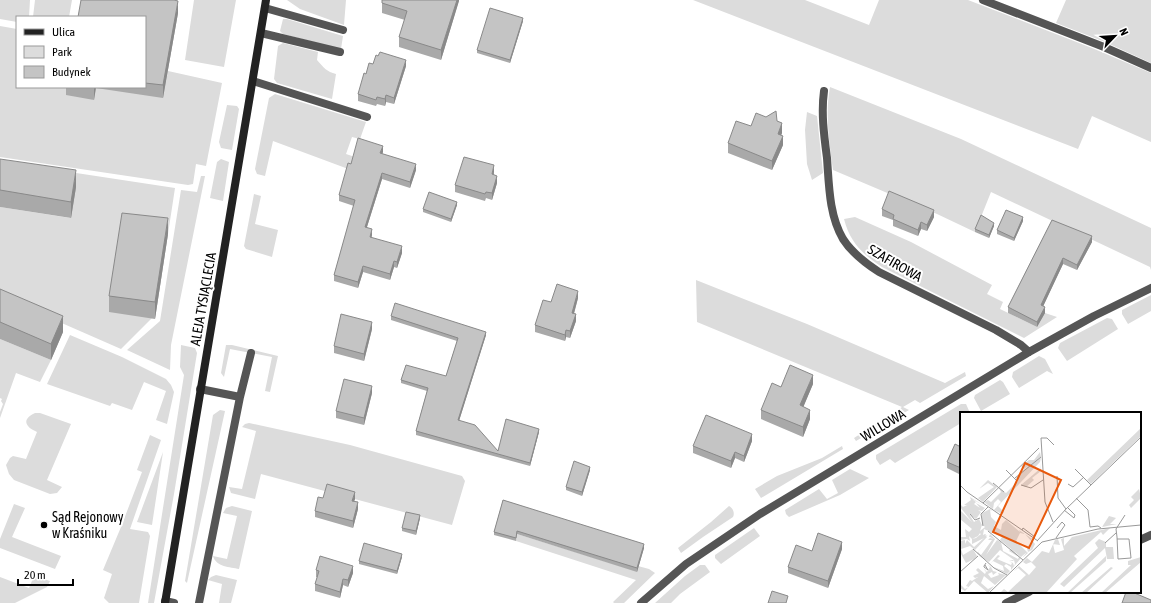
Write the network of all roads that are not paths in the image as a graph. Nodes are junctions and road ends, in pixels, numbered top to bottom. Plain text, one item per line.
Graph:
1 (983, 0) edge
2 (266, 4) edge
3 (343, 30) dead end
4 (261, 33) junction
5 (340, 52) dead end
6 (1151, 68) edge
7 (253, 81) junction
8 (824, 91) dead end
9 (367, 117) dead end
10 (1151, 288) edge
11 (1029, 352) junction
12 (251, 353) dead end
13 (200, 389) junction
14 (240, 397) junction
15 (1151, 536) edge
16 (1141, 540) edge
17 (1027, 593) edge
18 (165, 602) edge
19 (174, 603) edge
20 (199, 603) edge
21 (641, 603) edge
22 (1006, 603) edge

1 - 6 street
2 - 3 street
2 - 4 street, ALEJA TYSIĄCLECIA
4 - 5 street
4 - 7 street, ALEJA TYSIĄCLECIA
7 - 9 street
7 - 13 street, ALEJA TYSIĄCLECIA
8 - 11 street, SZAFIROWA
10 - 11 street, WILLOWA
11 - 21 street, WILLOWA
12 - 14 street
13 - 14 street
13 - 18 street, ALEJA TYSIĄCLECIA
14 - 20 street
15 - 16 street
17 - 22 street
18 - 19 street

